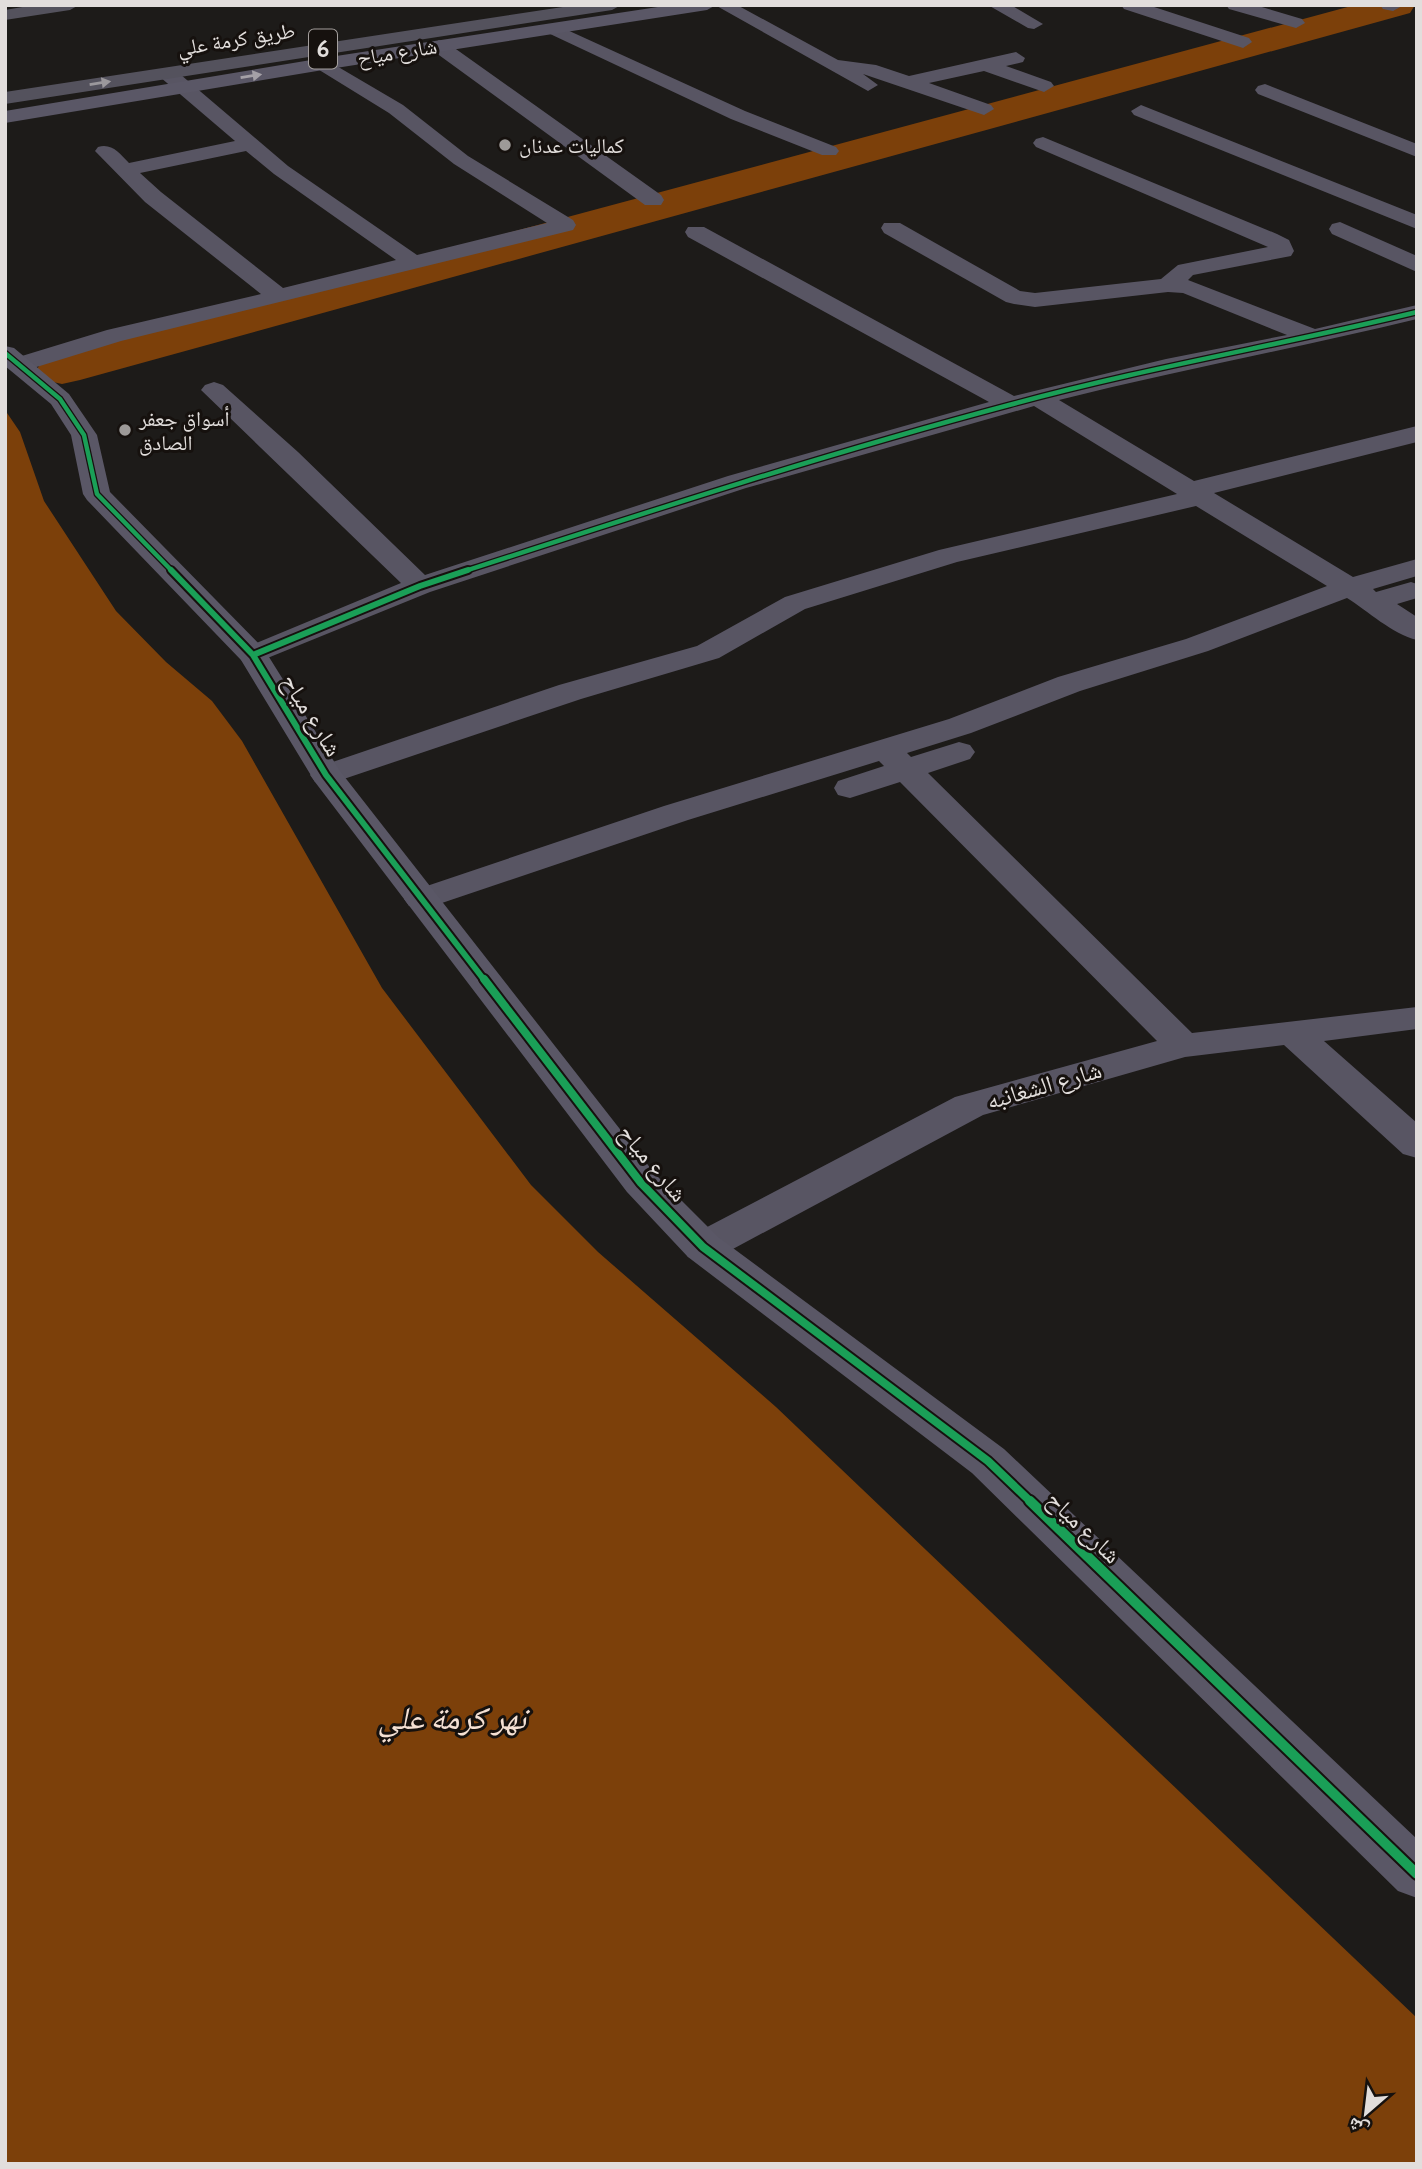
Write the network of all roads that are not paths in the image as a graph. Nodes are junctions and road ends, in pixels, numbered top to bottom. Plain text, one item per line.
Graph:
1 (70, 5) edge
2 (612, 5) edge
3 (708, 5) edge
4 (724, 5) edge
5 (996, 5) edge
6 (1130, 5) edge
7 (1235, 5) edge
8 (5, 15) edge
9 (1296, 23) dead end
10 (1034, 24) dead end
11 (554, 29) junction
12 (1243, 42) dead end
13 (439, 46) junction
14 (1016, 58) dead end
15 (323, 64) junction
16 (830, 64) junction
17 (985, 65) junction
18 (167, 73) junction
19 (908, 82) junction
20 (868, 85) dead end
21 (1044, 86) dead end
22 (184, 87) junction
23 (1265, 90) dead end
24 (5, 98) edge
25 (984, 109) dead end
26 (1141, 111) dead end
27 (5, 117) edge
28 (251, 144) junction
29 (1043, 144) dead end
30 (105, 151) dead end
31 (829, 151) dead end
32 (1417, 151) edge
33 (125, 170) junction
34 (653, 200) dead end
35 (1417, 223) edge
36 (892, 228) dead end
37 (1340, 229) dead end
38 (696, 232) dead end
39 (414, 263) junction
40 (1417, 265) edge
41 (1168, 285) junction
42 (278, 296) junction
43 (1417, 312) edge
44 (1313, 337) junction
45 (13, 359) edge
46 (214, 390) dead end
47 (1037, 397) junction
48 (1011, 404) junction
49 (1417, 434) edge
50 (1200, 494) junction
51 (1417, 566) edge
52 (420, 586) junction
53 (1417, 589) edge
54 (1362, 595) junction
55 (1417, 631) edge
56 (253, 655) junction
57 (897, 760) junction
58 (326, 775) junction
59 (427, 906) junction
60 (1417, 1018) edge
61 (1293, 1033) junction
62 (1183, 1046) junction
63 (1417, 1145) edge
64 (703, 1247) junction
65 (1417, 1874) edge

1 - 8 highway
2 - 18 highway, طريق كرمة علي / 6
3 - 11 street, شارع مياح
4 - 16 street
5 - 10 street
6 - 12 street
7 - 9 street
11 - 13 street, شارع مياح
11 - 31 street
13 - 15 street, شارع مياح
13 - 34 street
14 - 17 street
22 -> 15 street, شارع مياح
15 - 39 street
16 - 19 street
16 - 20 street
17 - 19 street
17 - 21 street
18 - 22 street
24 -> 18 highway, طريق كرمة علي / 6
19 - 25 street
22 - 27 street, شارع مياح
22 - 28 street
23 - 32 street
26 - 35 street
28 - 33 street
28 - 39 street
29 - 41 street
30 - 33 street
33 - 42 street
36 - 41 street
37 - 40 street
38 - 48 street
39 - 42 street
41 - 44 street
42 - 45 street
43 - 44 street
44 - 47 street
45 - 56 street, شارع مياح
46 - 52 street
47 - 48 street
47 - 50 street
48 - 52 street
49 - 50 street
50 - 54 street
50 - 58 street
51 - 54 street
52 - 56 street
53 - 54 street
54 - 55 street
54 - 57 street
56 - 58 street, شارع مياح
57 - 59 street
57 - 62 street
58 - 59 street, شارع مياح
59 - 64 street, شارع مياح
60 - 61 street, شارع الشغانبه
61 - 62 street, شارع الشغانبه
61 - 63 street
62 - 64 street, شارع الشغانبه
64 - 65 street, شارع مياح

